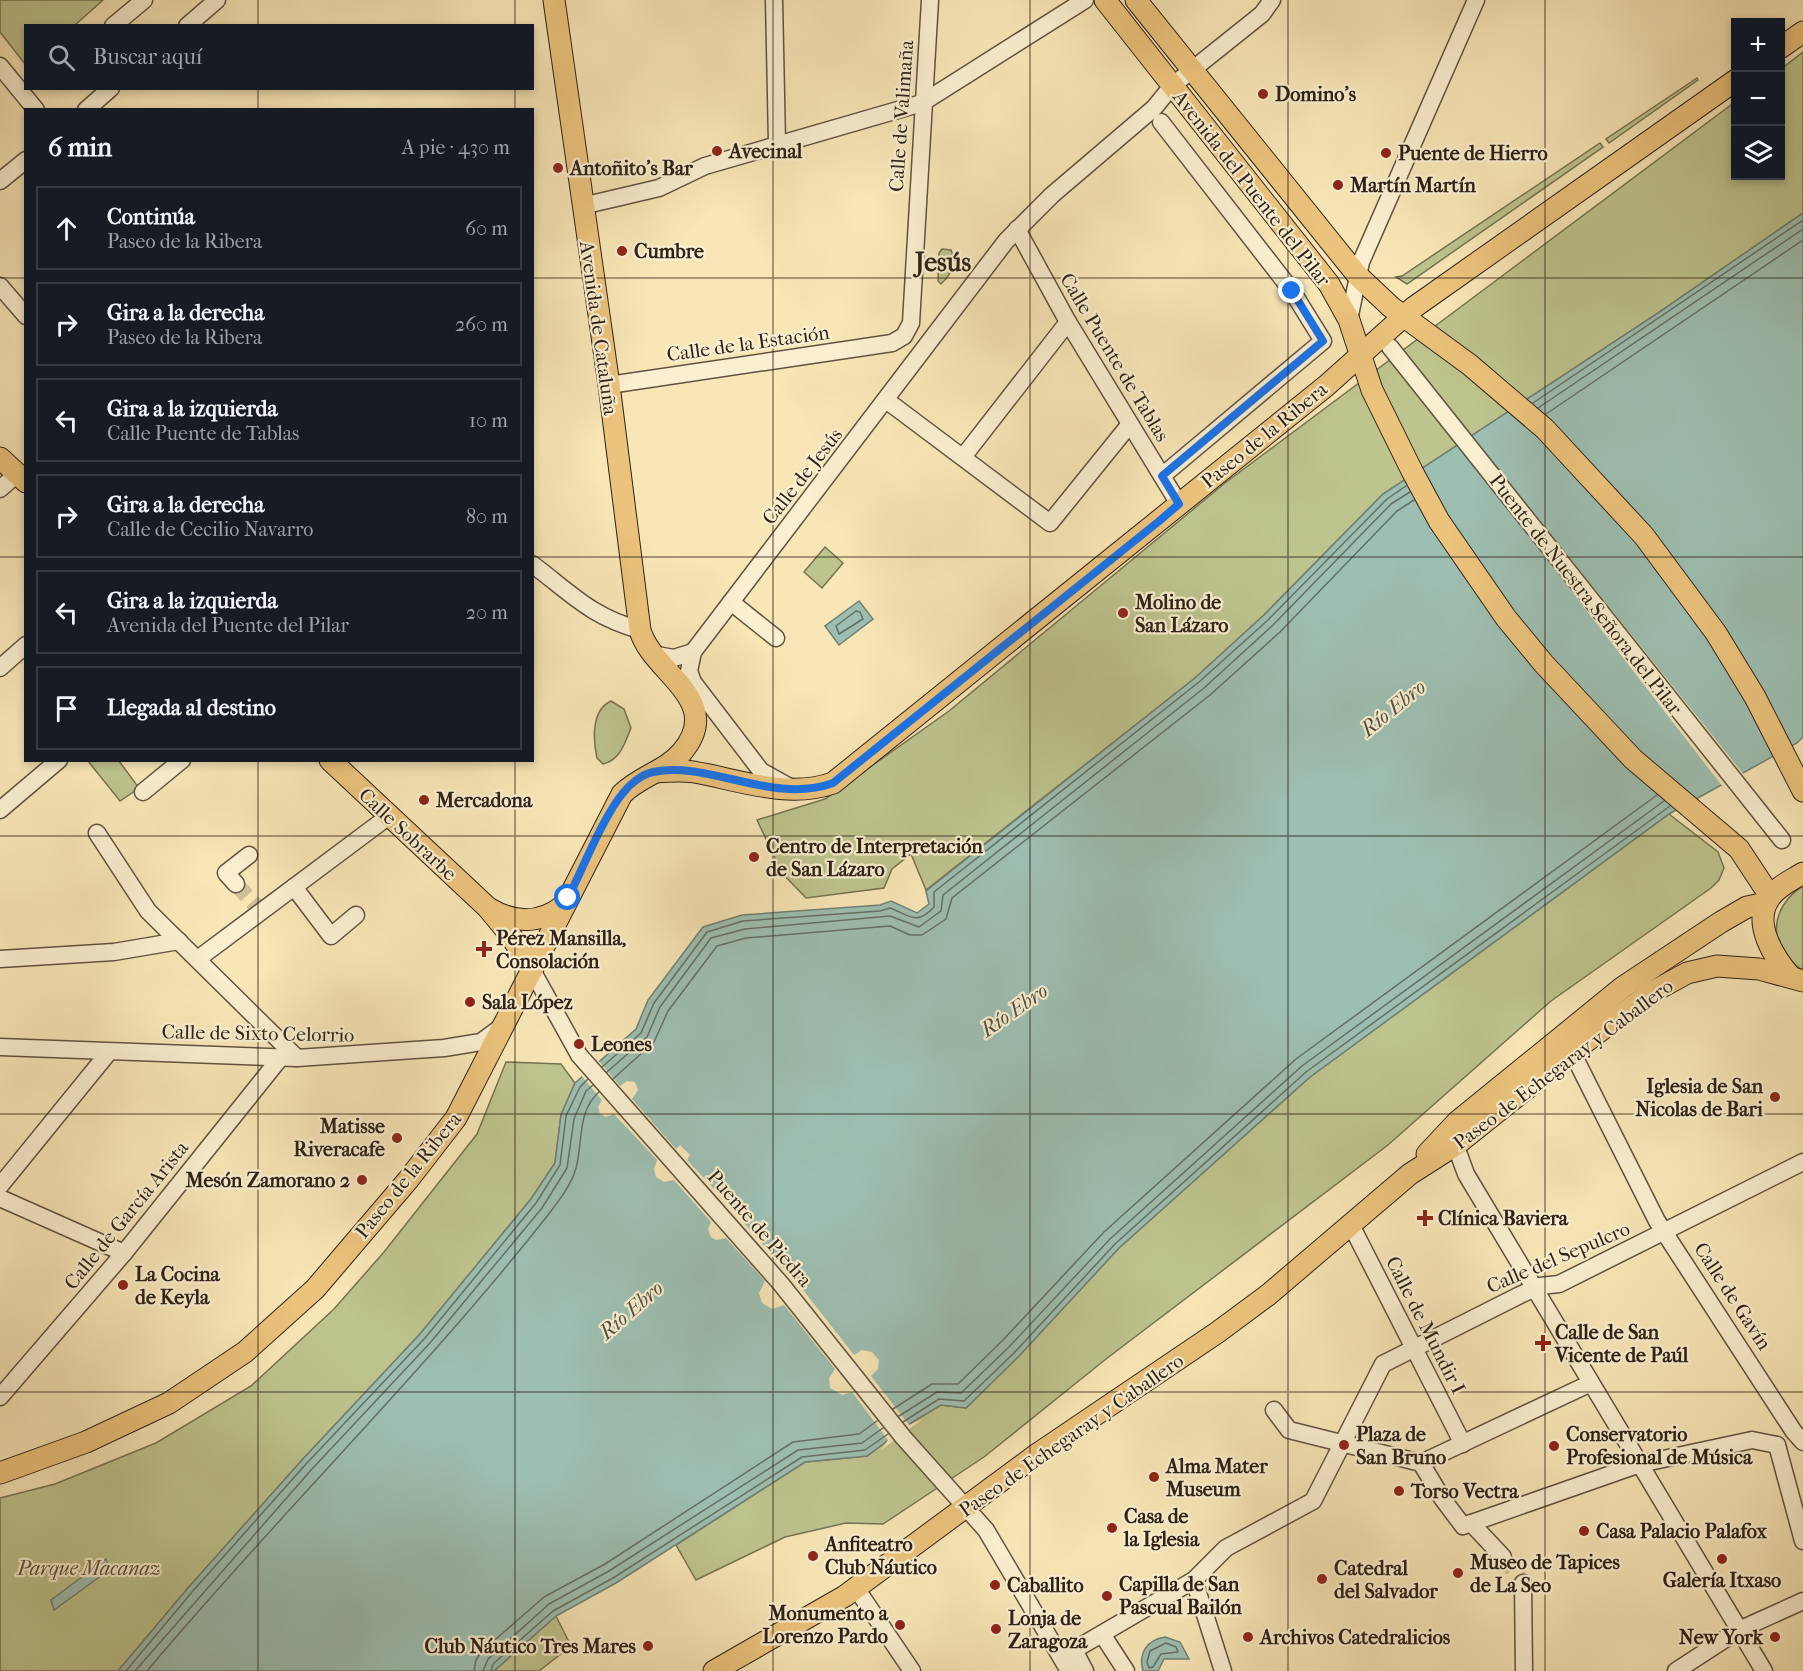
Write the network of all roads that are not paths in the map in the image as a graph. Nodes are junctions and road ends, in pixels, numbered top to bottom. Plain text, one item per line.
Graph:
1 (144, 0) edge
2 (554, 0) edge
3 (774, 0) edge
4 (930, 0) edge
5 (1085, 0) edge
6 (1105, 0) edge
7 (1136, 0) edge
8 (1272, 0) edge
9 (1476, 0) edge
10 (211, 2) edge
11 (115, 24) edge
12 (189, 24) edge
13 (1803, 32) edge
14 (1785, 45) edge
15 (0, 66) edge
16 (1192, 70) junction
17 (1731, 84) edge
18 (1172, 86) junction
19 (24, 89) edge
20 (109, 90) edge
21 (922, 103) junction
22 (88, 108) edge
23 (1161, 122) dead end
24 (777, 143) junction
25 (24, 162) edge
26 (0, 181) edge
27 (582, 206) junction
28 (1017, 230) junction
29 (1358, 276) junction
30 (0, 286) edge
31 (911, 311) junction
32 (24, 314) edge
33 (1404, 316) junction
34 (1349, 320) junction
35 (1068, 322) junction
36 (942, 323) junction
37 (892, 343) junction
38 (1390, 346) dead end
39 (1361, 356) junction
40 (909, 368) junction
41 (609, 385) junction
42 (886, 400) junction
43 (1130, 424) junction
44 (963, 457) junction
45 (0, 458) edge
46 (1162, 476) junction
47 (21, 478) edge
48 (0, 489) edge
49 (1179, 504) junction
50 (534, 566) edge
51 (732, 602) junction
52 (640, 630) junction
53 (776, 638) dead end
54 (24, 647) edge
55 (693, 652) junction
56 (651, 654) junction
57 (0, 668) edge
58 (57, 762) edge
59 (180, 762) edge
60 (332, 762) edge
61 (653, 772) junction
62 (798, 789) junction
63 (1803, 791) edge
64 (142, 792) dead end
65 (0, 810) edge
66 (381, 822) dead end
67 (97, 834) dead end
68 (1782, 840) dead end
69 (249, 855) dead end
70 (1803, 873) edge
71 (228, 878) dead end
72 (294, 888) junction
73 (1768, 900) junction
74 (563, 906) junction
75 (486, 907) junction
76 (356, 915) dead end
77 (179, 941) junction
78 (0, 958) edge
79 (199, 958) junction
80 (532, 969) junction
81 (1797, 979) edge
82 (508, 1020) junction
83 (0, 1047) edge
84 (109, 1052) junction
85 (1572, 1052) junction
86 (289, 1058) junction
87 (1475, 1108) junction
88 (1456, 1144) junction
89 (1803, 1162) edge
90 (1410, 1174) junction
91 (0, 1186) edge
92 (0, 1198) edge
93 (1351, 1225) junction
94 (1666, 1233) junction
95 (124, 1252) junction
96 (1535, 1288) junction
97 (1415, 1346) junction
98 (6, 1381) edge
99 (1591, 1383) junction
100 (0, 1397) edge
101 (1274, 1410) dead end
102 (1800, 1432) edge
103 (1342, 1444) junction
104 (1463, 1444) junction
105 (1777, 1445) junction
106 (1421, 1463) junction
107 (1640, 1464) junction
108 (0, 1473) edge
109 (966, 1508) junction
110 (1471, 1523) junction
111 (1803, 1541) edge
112 (1503, 1557) tunnel mouth
113 (1194, 1580) junction
114 (1523, 1583) tunnel mouth
115 (856, 1588) junction
116 (1803, 1601) edge
117 (1738, 1630) junction
118 (1102, 1634) junction
119 (1075, 1669) edge
120 (714, 1671) edge
121 (912, 1671) edge
122 (1125, 1671) edge
123 (1223, 1671) edge
124 (1524, 1671) edge
125 (1676, 1671) edge
126 (1764, 1671) edge

1 - 11 street
2 - 27 main road, Avenida de Cataluña
3 - 24 street
4 - 21 street, Calle de Valimaña
5 - 21 street
6 - 18 main road, Avenida del Puente del Pilar
7 - 16 main road, Avenida del Puente del Pilar
8 - 16 street, Calle de Jesús
9 - 29 street
10 - 12 street
13 - 14 main road
15 - 19 street
16 - 18 street, Calle de Jesús
16 - 29 main road, Avenida del Puente del Pilar
17 - 33 main road, Paseo de la Ribera
18 - 28 street, Calle de Jesús
18 - 34 main road, Avenida del Puente del Pilar
20 - 22 street
21 - 24 street
21 - 31 street, Calle de Valimaña
23 - 46 street, Avenida del Puente del Pilar
24 - 27 street
25 - 26 street
27 - 41 main road, Avenida de Cataluña
28 - 35 street, Calle Puente de Tablas
28 - 36 street, Calle de Jesús
29 - 33 main road, Avenida del Puente del Pilar
29 - 34 street
30 - 32 street
31 - 36 street
31 - 37 street
33 - 39 main road, Paseo de la Ribera
33 - 63 main road, Avenida del Puente del Pilar
34 - 39 main road, Avenida del Puente del Pilar
35 - 43 street, Calle Puente de Tablas
35 - 44 street
36 - 40 street, Calle de Jesús
37 - 40 street
37 - 41 street, Calle de la Estación
38 - 68 street, Puente de Nuestra Señora del Pilar
39 - 49 main road, Paseo de la Ribera
39 - 73 main road, Avenida del Puente del Pilar
40 - 42 street, Calle de Jesús
41 - 52 main road, Avenida de Cataluña
42 - 44 street
42 - 51 street, Calle de Jesús
43 - 44 street
43 - 46 street, Calle Puente de Tablas
45 - 47 main road
46 - 49 street, Calle Puente de Tablas
47 - 48 street
49 - 62 main road, Paseo de la Ribera
50 - 52 street
51 - 53 street
51 - 55 street, Calle de Jesús
52 - 56 main road, Avenida de Cataluña
54 - 57 street
55 - 56 street
55 - 62 street
56 - 61 main road, Avenida de Cataluña
58 - 65 street
59 - 64 street
60 - 75 main road, Calle Sobrarbe
61 - 62 main road, Paseo de la Ribera
61 - 74 main road, Paseo de la Ribera
66 - 72 street
67 - 77 street
69 - 71 street
70 - 73 main road, Paseo de Echegaray y Caballero
72 - 76 street
72 - 79 street
73 - 81 main road
73 - 87 main road, Paseo de Echegaray y Caballero
74 - 75 main road, Calle Sobrarbe
74 - 80 main road, Paseo de la Ribera
75 - 80 main road, Calle Sobrarbe
77 - 78 street
77 - 79 street
79 - 86 street
80 - 82 main road, Paseo de la Ribera
80 - 109 street, Puente de Piedra
81 - 85 main road, Paseo de Echegaray y Caballero
82 - 86 street, Calle de Sixto Celorrio
82 - 108 main road, Paseo de la Ribera
83 - 84 street, Calle de Sixto Celorrio
84 - 86 street, Calle de Sixto Celorrio
84 - 91 street
85 - 88 main road, Paseo de Echegaray y Caballero
85 - 94 street, Calle de Gavín
86 - 95 street, Calle de García Arista
87 - 88 street
87 - 90 main road, Paseo de Echegaray y Caballero
88 - 90 main road, Paseo de Echegaray y Caballero
88 - 96 street
89 - 94 street, Calle del Sepulcro
90 - 93 main road, Paseo de Echegaray y Caballero
92 - 95 street
93 - 97 street, Calle de Mundir I
93 - 109 main road, Paseo de Echegaray y Caballero
94 - 96 street, Calle del Sepulcro
94 - 102 street, Calle de Gavín
95 - 98 street, Calle de García Arista
96 - 97 street, Calle del Sepulcro
96 - 99 street
97 - 103 street, Calle del Sepulcro
97 - 104 street, Calle de Mundir I
98 - 100 street, Calle de García Arista
99 - 104 street
99 - 107 street
101 - 103 street
102 - 105 street
103 - 106 street
103 - 113 street
104 - 106 street
105 - 107 street
105 - 111 street
106 - 110 street
107 - 110 street
107 - 117 street
109 - 115 main road, Paseo de Echegaray y Caballero
109 - 119 street, Puente de Piedra
110 - 112 street
113 - 118 street
113 - 123 street
114 - 124 street
115 - 120 main road, Paseo de Echegaray y Caballero
115 - 121 street
116 - 117 street
117 - 125 street
117 - 126 street
118 - 119 street
118 - 122 street

